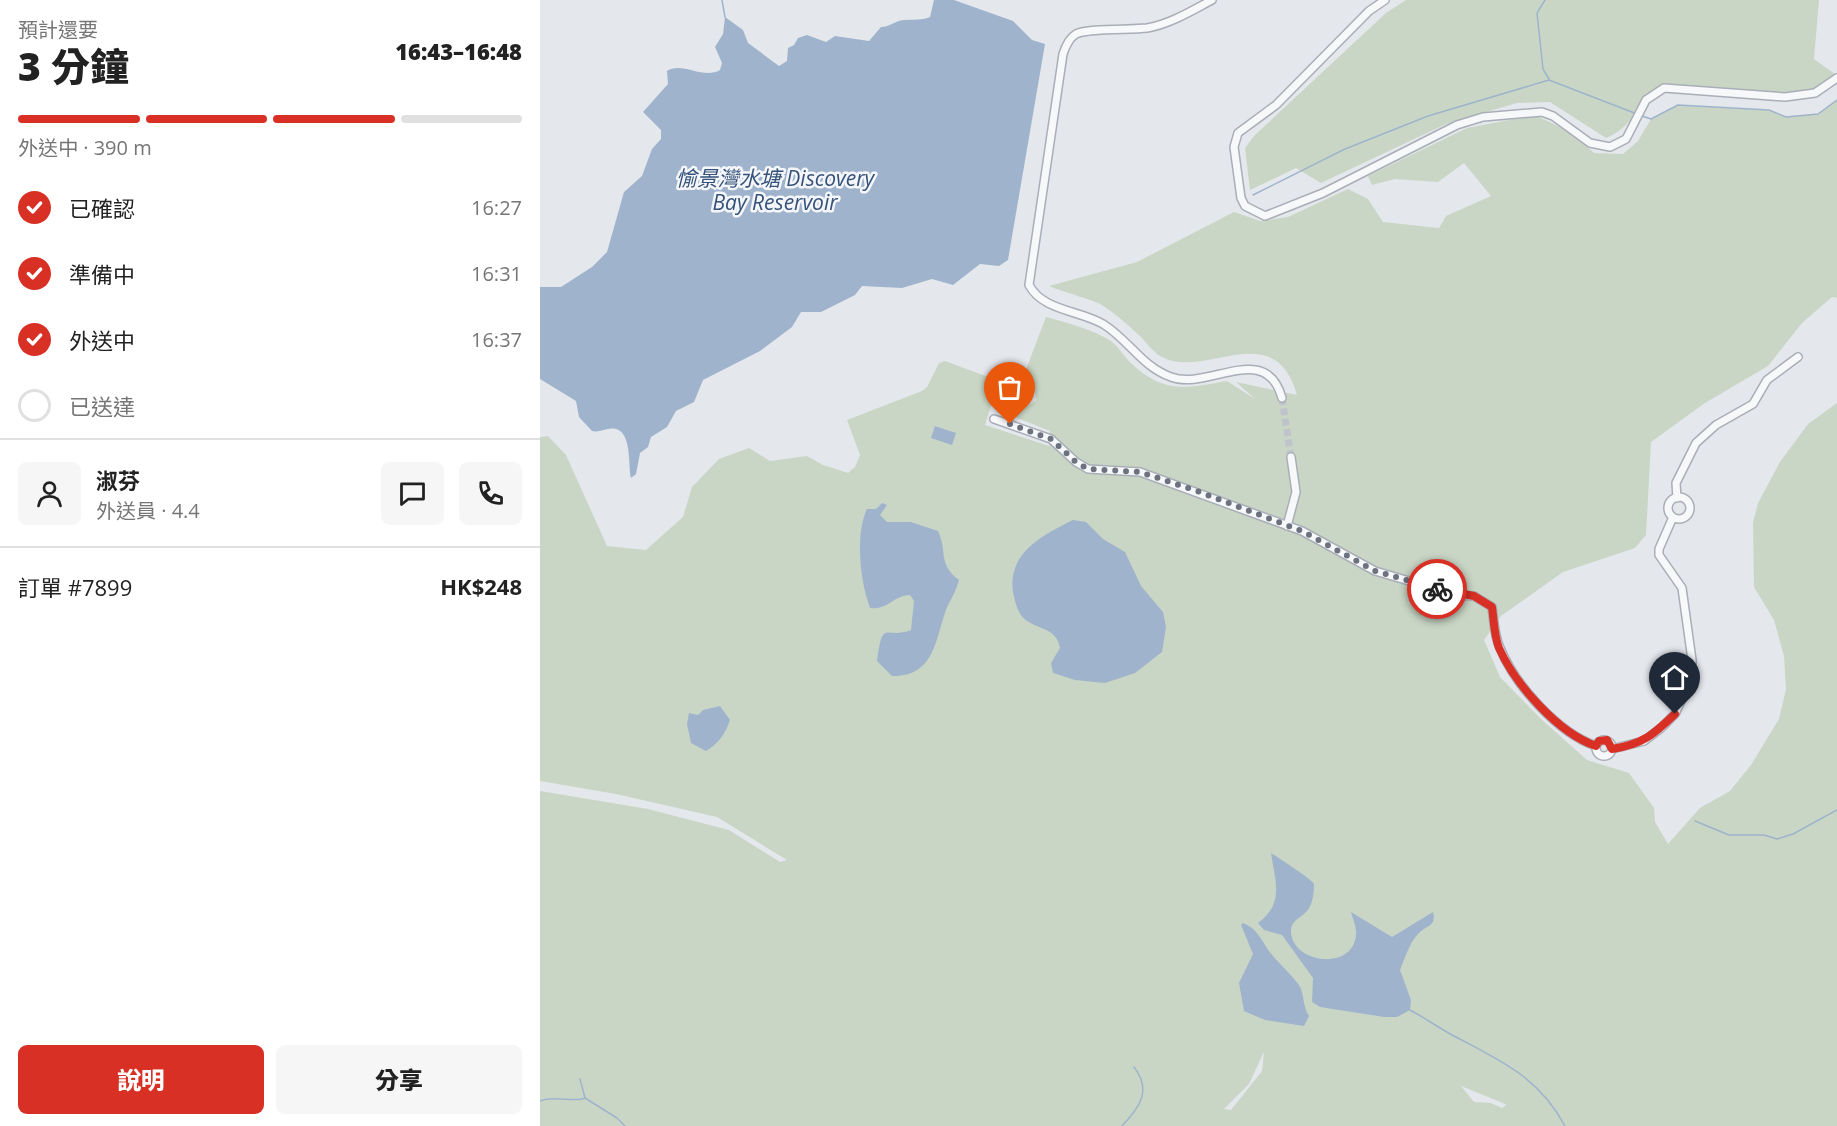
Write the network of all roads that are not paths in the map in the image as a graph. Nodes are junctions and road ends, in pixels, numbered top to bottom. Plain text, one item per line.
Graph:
1 (1212, 0) edge
2 (1385, 0) edge
3 (1837, 78) edge
4 (1798, 357) dead end
5 (1282, 398) tunnel mouth
6 (994, 419) dead end
7 (1291, 457) tunnel mouth
8 (1677, 498) junction
9 (1673, 517) junction
10 (1287, 526) junction
11 (1596, 746) junction
12 (1612, 749) junction

1 - 5 street
2 - 3 street
4 - 8 street
6 - 10 street
7 - 10 street
8 - 9 street
8 - 9 street
9 - 12 street
10 - 11 street
11 - 12 street
11 - 12 street

